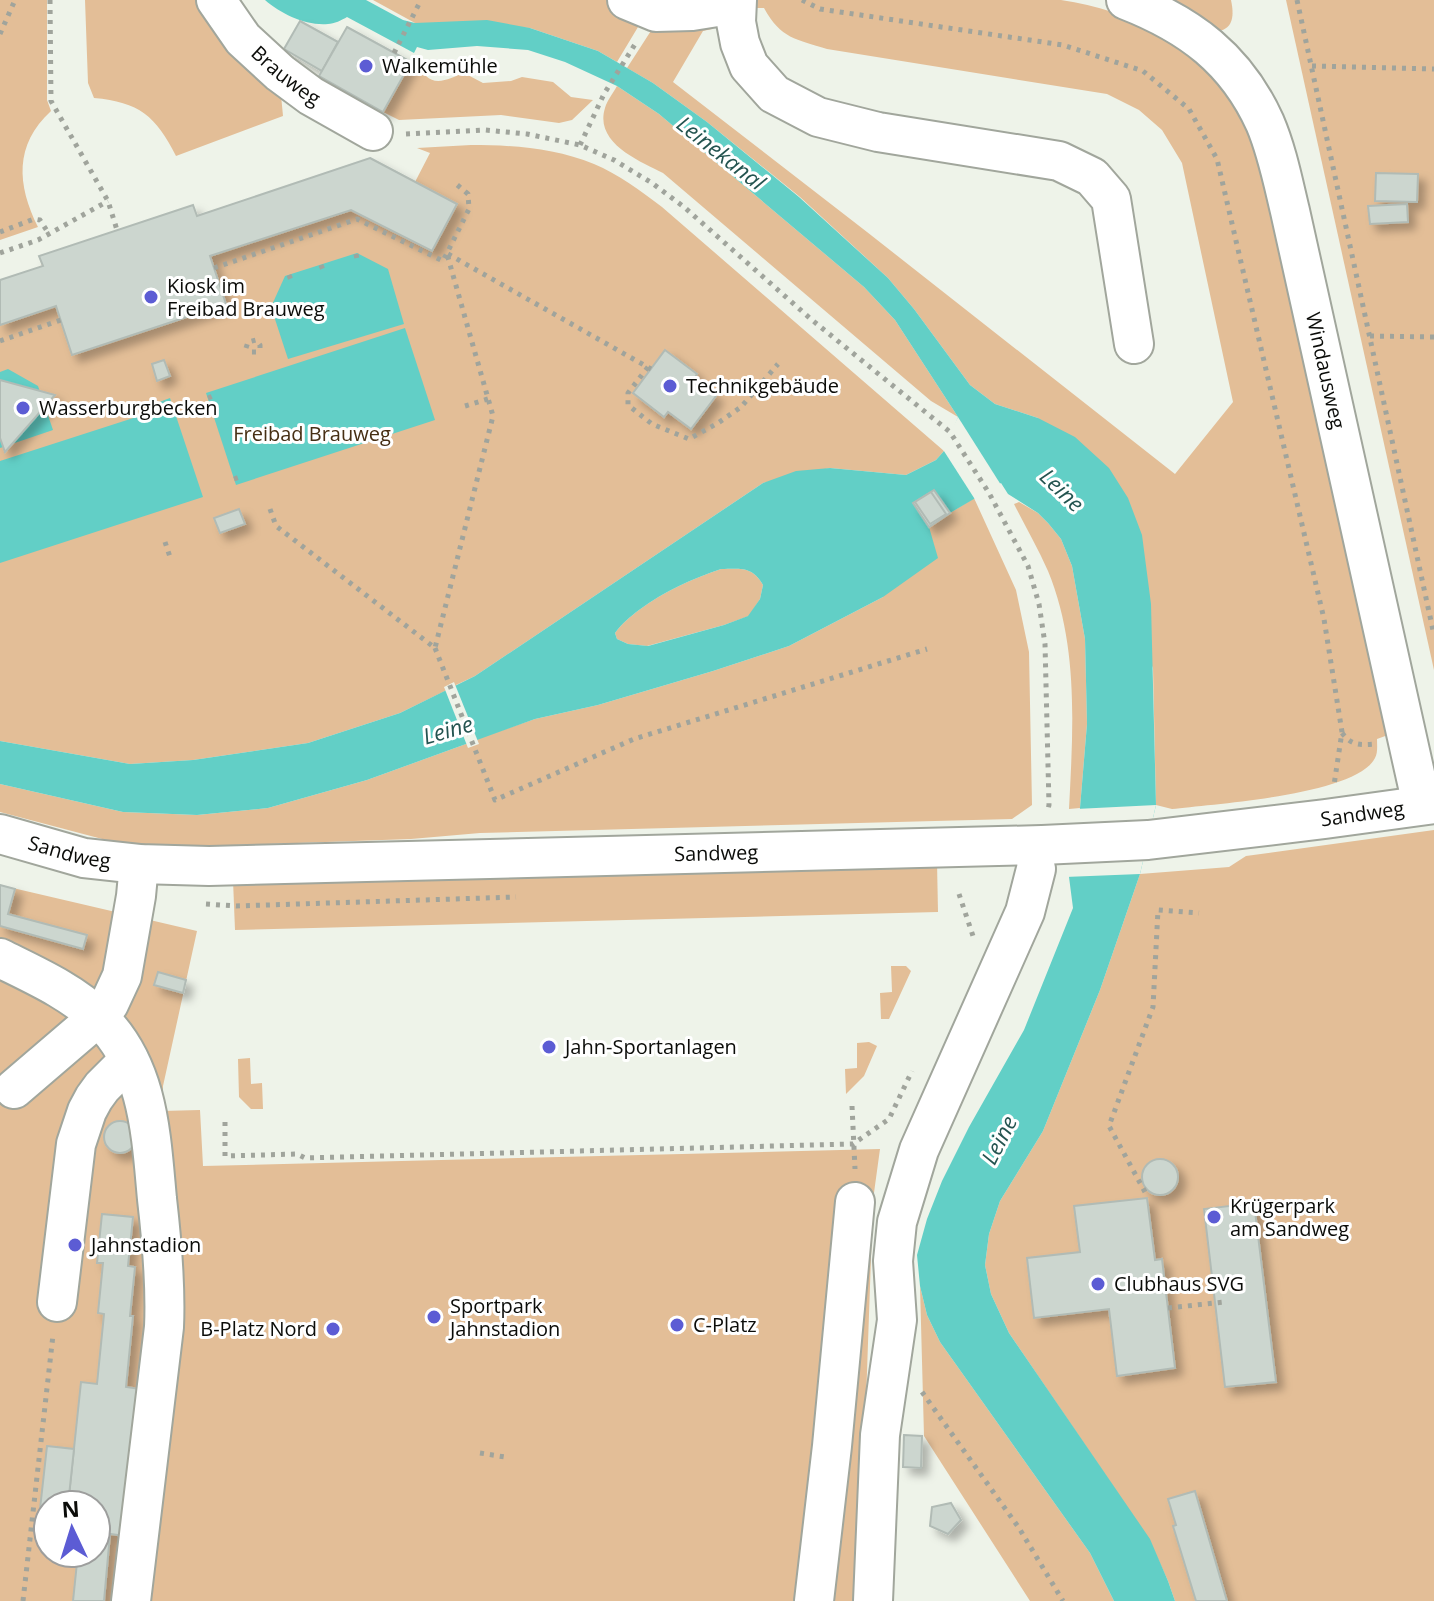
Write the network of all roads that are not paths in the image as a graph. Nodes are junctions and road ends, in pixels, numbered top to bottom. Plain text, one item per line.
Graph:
1 (216, 0) edge
2 (627, 0) edge
3 (1126, 0) edge
4 (736, 2) edge
5 (373, 131) road end
6 (1134, 344) dead end
7 (1428, 804) edge
8 (0, 834) edge
9 (1048, 853) junction
10 (139, 864) junction
11 (0, 958) edge
12 (98, 1017) junction
13 (129, 1060) junction
14 (14, 1089) dead end
15 (855, 1202) road end
16 (57, 1302) road end
17 (826, 1446) junction
18 (879, 1451) junction
19 (131, 1601) edge
20 (814, 1601) edge
21 (873, 1601) edge

1 - 5 street, Brauweg
2 - 4 street
3 - 7 street, Windausweg
4 - 6 street
7 - 9 street, Sandweg
8 - 10 street, Sandweg
9 - 10 street, Sandweg
9 - 18 street
10 - 12 street
11 - 12 street
12 - 13 street
12 - 14 street
13 - 16 street
13 - 19 street
15 - 17 street
17 - 18 street
17 - 20 street
18 - 21 street

